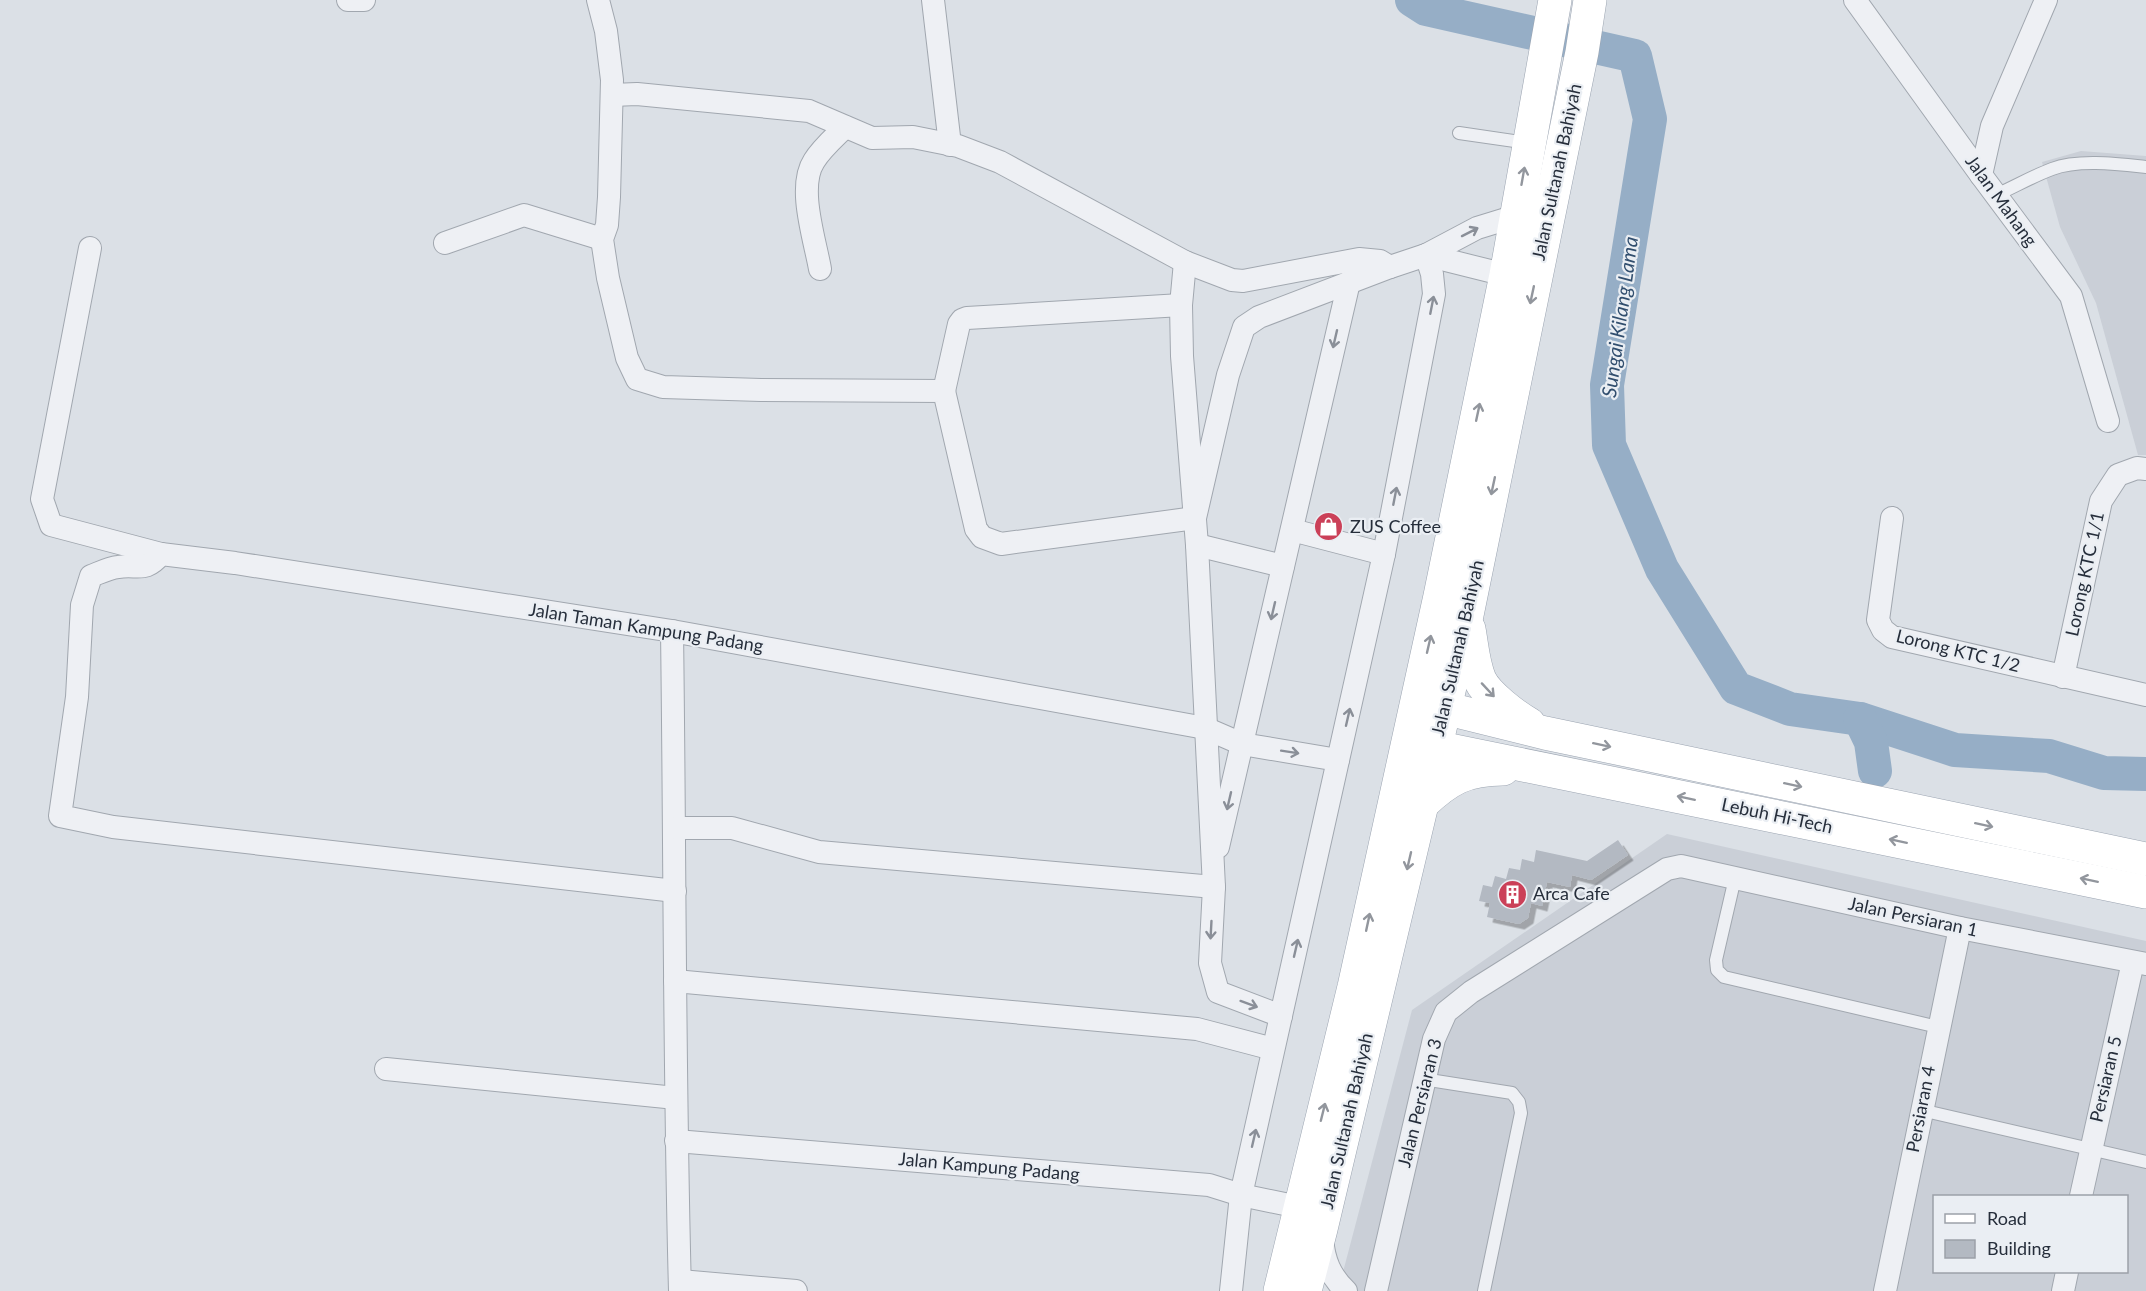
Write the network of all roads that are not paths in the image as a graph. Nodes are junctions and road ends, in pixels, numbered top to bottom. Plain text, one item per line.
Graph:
1 (348, 0) edge
2 (364, 0) edge
3 (598, 0) edge
4 (933, 0) edge
5 (1855, 0) edge
6 (2046, 0) edge
7 (1553, 9) edge
8 (1586, 27) edge
9 (612, 95) junction
10 (845, 126) junction
11 (1459, 133) dead end
12 (1528, 143) junction
13 (950, 144) junction
14 (2146, 167) edge
15 (1981, 175) junction
16 (1996, 195) junction
17 (1516, 216) junction
18 (602, 239) junction
19 (445, 243) dead end
20 (90, 248) dead end
21 (1426, 255) junction
22 (1185, 262) junction
23 (1390, 267) junction
24 (820, 269) dead end
25 (1506, 275) junction
26 (1349, 282) junction
27 (1181, 305) junction
28 (944, 391) junction
29 (2108, 421) dead end
30 (2146, 469) edge
31 (1195, 518) junction
32 (1892, 518) dead end
33 (1292, 530) junction
34 (1197, 545) junction
35 (160, 554) junction
36 (1384, 554) junction
37 (1283, 566) junction
38 (1467, 615) junction
39 (672, 631) junction
40 (2063, 677) junction
41 (2146, 695) edge
42 (1430, 704) junction
43 (1205, 728) junction
44 (1545, 733) junction
45 (1242, 744) junction
46 (1421, 744) junction
47 (1338, 760) junction
48 (1537, 768) junction
49 (1422, 804) junction
50 (675, 828) junction
51 (2146, 859) edge
52 (1681, 866) joint
53 (1735, 878) junction
54 (1213, 879) junction
55 (675, 891) junction
56 (2146, 892) edge
57 (1960, 928) junction
58 (2139, 963) edge
59 (675, 981) junction
60 (1281, 1016) junction
61 (1938, 1027) junction
62 (1274, 1048) junction
63 (386, 1069) dead end
64 (1423, 1079) junction
65 (676, 1098) junction
66 (1921, 1110) junction
67 (676, 1141) junction
68 (2090, 1149) junction
69 (2146, 1162) edge
70 (1241, 1195) junction
71 (2081, 1195) edge
72 (1310, 1218) junction
73 (2067, 1273) edge
74 (680, 1286) edge
75 (796, 1291) edge
76 (1231, 1291) edge
77 (1280, 1291) edge
78 (1305, 1291) edge
79 (1346, 1291) edge
80 (1376, 1291) edge
81 (1484, 1291) edge
82 (1885, 1291) edge
83 (2063, 1291) edge

1 - 2 street
3 - 9 street
4 - 13 street
5 - 15 street, Jalan Mahang
6 - 15 street
7 - 12 main road, Jalan Sultanah Bahiyah
8 -> 38 main road, Jalan Sultanah Bahiyah
9 - 10 street
9 - 18 street
10 - 13 street
10 - 24 street
11 - 12 lane
17 -> 12 main road, Jalan Sultanah Bahiyah
13 - 22 street
14 - 16 lane
15 - 16 street, Jalan Mahang
16 - 29 street, Jalan Mahang
21 -> 17 street
17 - 25 main road, Jalan Sultanah Bahiyah
18 - 19 street
18 - 28 street
20 - 35 street, Jalan Taman Kampung Padang
21 - 23 street
21 - 25 street
36 -> 21 street
22 - 23 street
22 - 27 street
23 - 26 street
42 -> 25 main road, Jalan Sultanah Bahiyah
26 - 31 street
26 -> 33 street
27 - 28 street
27 - 31 street
28 - 31 street
30 - 40 street, Lorong KTC 1/1
31 - 34 street
32 - 40 street, Lorong KTC 1/2
33 - 36 street
33 - 37 street
34 - 37 street
34 - 43 street
35 - 39 street, Jalan Taman Kampung Padang
35 - 55 street
47 -> 36 street
37 -> 45 street
38 - 42 main road, Jalan Sultanah Bahiyah
38 -> 44 main road
39 - 43 street, Jalan Taman Kampung Padang
39 - 50 street
40 - 41 street, Lorong KTC 1/2
42 - 44 main road, Lebuh Hi-Tech
42 - 46 main road, Jalan Sultanah Bahiyah
43 - 45 street, Jalan Taman Kampung Padang
43 - 54 street
44 -> 51 main road, Lebuh Hi-Tech
45 -> 47 street, Jalan Taman Kampung Padang
45 -> 54 street
46 - 48 main road, Lebuh Hi-Tech
46 - 49 main road, Jalan Sultanah Bahiyah
72 -> 46 main road, Jalan Sultanah Bahiyah
60 -> 47 street
48 - 49 main road
56 -> 48 main road, Lebuh Hi-Tech
49 -> 72 main road, Jalan Sultanah Bahiyah
50 - 54 street
50 - 55 street
52 - 53 street, Jalan Persiaran 1
52 - 64 street, Jalan Persiaran 3
53 - 57 street, Jalan Persiaran 1
53 - 61 lane
54 -> 60 street
55 - 59 street
57 - 58 street, Jalan Persiaran 1
57 - 61 street, Persiaran 4
58 - 68 street, Persiaran 5
59 - 62 street
59 - 65 street
60 - 62 street
61 - 66 street, Persiaran 4
70 -> 62 street
63 - 65 street
64 - 80 street, Jalan Persiaran 3
64 - 81 lane
65 - 67 street
66 - 68 lane
66 - 82 street, Persiaran 4
67 - 70 street, Jalan Kampung Padang
67 - 74 street
68 - 69 lane
68 - 71 street, Persiaran 5
70 - 72 street, Jalan Kampung Padang
70 - 76 street
72 - 77 main road, Jalan Sultanah Bahiyah
72 - 78 main road, Jalan Sultanah Bahiyah
72 - 79 street
73 - 83 street
74 - 75 street

